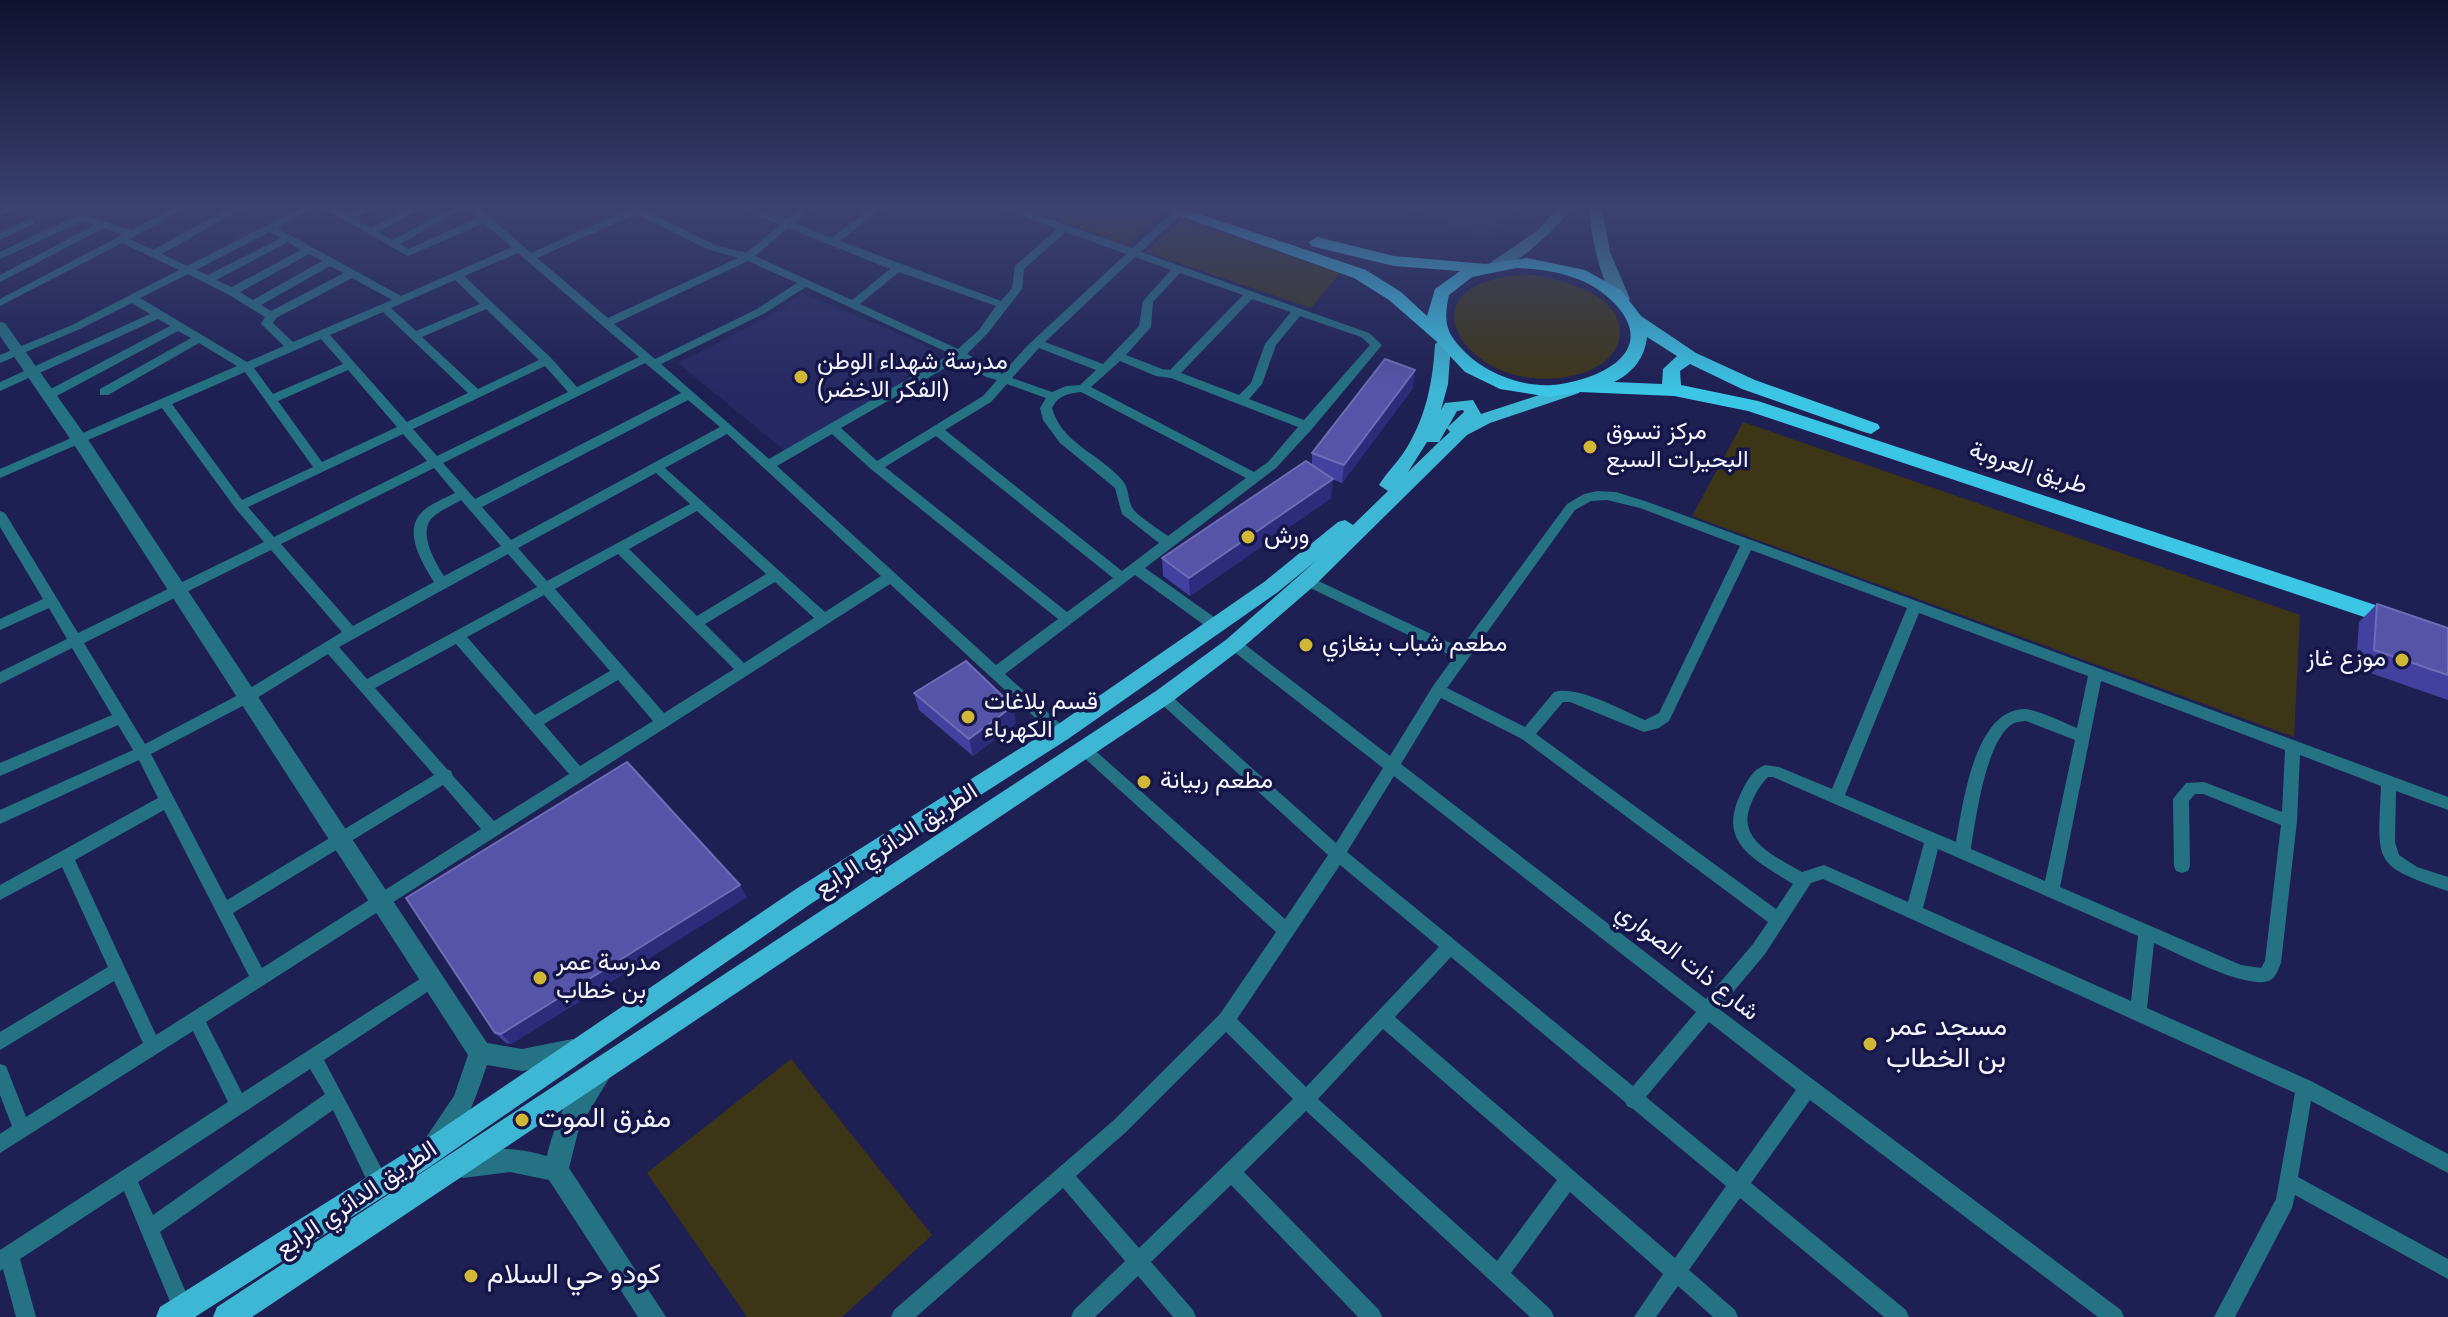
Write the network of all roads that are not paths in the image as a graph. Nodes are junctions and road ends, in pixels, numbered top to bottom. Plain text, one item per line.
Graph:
1 (18, 269) edge
2 (63, 269) edge
3 (188, 269) edge
4 (190, 269) edge
5 (228, 269) edge
6 (273, 269) edge
7 (316, 269) edge
8 (347, 269) edge
9 (479, 269) edge
10 (544, 269) edge
11 (721, 269) edge
12 (775, 269) edge
13 (896, 269) edge
14 (902, 269) edge
15 (1019, 269) edge
16 (1114, 269) edge
17 (1177, 269) edge
18 (1182, 269) edge
19 (1347, 269) edge
20 (1411, 269) edge
21 (1482, 269) edge
22 (1566, 269) edge
23 (1609, 269) edge
24 (353, 273) junction
25 (458, 277) junction
26 (0, 279) edge
27 (209, 279) junction
28 (805, 283) junction
29 (233, 291) junction
30 (1388, 291) junction
31 (1250, 294) junction
32 (132, 298) junction
33 (1622, 299) junction
34 (402, 301) junction
35 (0, 303) edge
36 (254, 304) junction
37 (488, 304) junction
38 (853, 304) junction
39 (1003, 305) junction
40 (385, 308) junction
41 (1298, 311) junction
42 (159, 314) junction
43 (271, 316) junction
44 (1636, 320) junction
45 (607, 323) junction
46 (0, 326) edge
47 (178, 326) junction
48 (323, 334) junction
49 (415, 336) junction
50 (200, 338) junction
51 (1441, 340) junction
52 (1038, 343) junction
53 (292, 348) junction
54 (20, 351) junction
55 (960, 354) junction
56 (1119, 356) junction
57 (1691, 358) junction
58 (0, 359) edge
59 (547, 361) junction
60 (650, 361) junction
61 (350, 365) junction
62 (247, 367) junction
63 (1105, 369) junction
64 (34, 372) junction
65 (1173, 374) junction
66 (1006, 380) junction
67 (0, 387) edge
68 (1083, 388) junction
69 (1579, 388) junction
70 (1674, 390) junction
71 (104, 392) dead end
72 (576, 393) junction
73 (49, 395) junction
74 (477, 395) junction
75 (687, 395) junction
76 (1053, 396) junction
77 (271, 400) junction
78 (1241, 401) junction
79 (164, 402) junction
80 (1308, 426) junction
81 (728, 428) junction
82 (406, 429) junction
83 (834, 429) junction
84 (938, 431) junction
85 (79, 439) junction
86 (1448, 441) junction
87 (1408, 461) junction
88 (435, 463) junction
89 (768, 465) junction
90 (657, 467) junction
91 (876, 467) junction
92 (321, 469) junction
93 (0, 474) edge
94 (1256, 478) junction
95 (462, 494) junction
96 (698, 505) junction
97 (240, 506) junction
98 (473, 506) junction
99 (0, 516) edge
100 (272, 541) junction
101 (1168, 543) junction
102 (1748, 543) junction
103 (619, 547) junction
104 (509, 548) junction
105 (1135, 568) junction
106 (776, 575) junction
107 (890, 577) junction
108 (1122, 578) junction
109 (1307, 581) junction
110 (442, 584) junction
111 (545, 588) junction
112 (178, 590) junction
113 (50, 602) junction
114 (1915, 605) junction
115 (824, 619) junction
116 (1067, 619) junction
117 (695, 623) junction
118 (2448, 623) edge
119 (0, 625) edge
120 (1216, 626) junction
121 (351, 633) junction
122 (458, 636) junction
123 (2448, 637) edge
124 (75, 640) junction
125 (1234, 644) junction
126 (330, 647) junction
127 (1463, 655) junction
128 (743, 670) junction
129 (619, 673) junction
130 (996, 673) junction
131 (2096, 673) junction
132 (0, 678) edge
133 (367, 686) junction
134 (1438, 690) junction
135 (247, 697) junction
136 (1163, 697) junction
137 (121, 718) junction
138 (662, 721) junction
139 (534, 723) junction
140 (1061, 733) junction
141 (1527, 735) junction
142 (2084, 737) junction
143 (2293, 746) junction
144 (1085, 750) junction
145 (142, 752) junction
146 (1392, 763) junction
147 (0, 770) edge
148 (578, 774) junction
149 (446, 775) junction
150 (2389, 782) junction
151 (1836, 798) junction
152 (167, 801) junction
153 (2448, 804) edge
154 (0, 817) edge
155 (2289, 821) junction
156 (491, 829) junction
157 (340, 839) junction
158 (1933, 840) junction
159 (1962, 853) junction
160 (1338, 854) junction
161 (65, 856) junction
162 (2182, 866) dead end
163 (1803, 881) junction
164 (2448, 884) edge
165 (2051, 891) junction
166 (0, 893) edge
167 (379, 899) junction
168 (224, 910) junction
169 (1914, 910) junction
170 (1778, 920) junction
171 (1286, 931) junction
172 (2147, 932) junction
173 (1450, 947) junction
174 (117, 970) junction
175 (258, 977) junction
176 (432, 980) junction
177 (1707, 1010) junction
178 (2138, 1011) junction
179 (195, 1018) junction
180 (1384, 1019) junction
181 (1226, 1020) junction
182 (598, 1038) junction
183 (0, 1042) edge
184 (153, 1046) junction
185 (480, 1053) junction
186 (313, 1057) junction
187 (615, 1060) junction
188 (0, 1072) edge
189 (2305, 1087) junction
190 (1808, 1088) junction
191 (336, 1097) junction
192 (1306, 1099) junction
193 (1633, 1100) junction
194 (239, 1105) junction
195 (22, 1130) junction
196 (0, 1144) edge
197 (419, 1159) junction
198 (2448, 1164) edge
199 (449, 1170) junction
200 (557, 1171) junction
201 (1231, 1172) junction
202 (1064, 1176) junction
203 (127, 1177) junction
204 (1569, 1179) junction
205 (2289, 1182) junction
206 (379, 1184) junction
207 (1737, 1185) junction
208 (150, 1228) junction
209 (5, 1258) edge
210 (1137, 1263) junction
211 (2448, 1269) edge
212 (1678, 1273) junction
213 (1497, 1276) junction
214 (176, 1313) edge
215 (235, 1315) edge
216 (26, 1317) edge
217 (653, 1317) edge
218 (901, 1317) edge
219 (1081, 1317) edge
220 (1186, 1317) edge
221 (1372, 1317) edge
222 (1544, 1317) edge
223 (1644, 1317) edge
224 (1728, 1317) edge
225 (1899, 1317) edge
226 (2114, 1317) edge
227 (2224, 1317) edge

1 - 26 street
2 - 35 street
3 - 32 street
4 - 27 street
5 - 27 street
6 - 29 street
7 - 36 street
8 - 24 street
9 - 25 street
10 - 45 street
11 - 45 street
12 - 28 street
13 - 38 street
14 - 39 street
15 - 39 street
16 - 52 street
17 - 56 street
18 - 31 street
19 - 30 highway
20 - 30 highway
21 - 51 highway
22 - 33 highway
23 - 33 main road
24 - 34 street
24 - 43 street
25 - 34 street
25 - 37 street
27 - 29 street
28 - 38 street
28 - 60 street
29 - 36 street
30 - 51 highway
31 - 41 street
31 - 65 street
32 - 42 street
32 - 54 street
33 - 44 highway
34 - 40 street
36 - 43 street
37 - 49 street
37 - 59 street
38 - 55 street
39 - 55 street
40 - 48 street
40 - 49 street
41 - 78 street
41 - 80 street
42 - 47 street
42 - 64 street
43 - 53 street
44 - 57 highway, طريق العروبة
44 - 69 highway
45 - 60 street
46 - 54 street
47 - 50 street
47 - 73 street
48 - 53 street
48 - 61 street
49 - 74 street
50 - 62 street
50 - 71 street
51 - 69 highway
51 - 87 main road, الطريق الدائري الرابع
52 - 63 street
52 - 66 street
53 - 62 street
54 - 58 street
54 - 64 street
55 - 66 street
55 - 83 street
56 - 63 street
56 - 65 street
57 - 70 highway
57 - 118 highway, طريق العروبة
59 - 72 street
59 - 74 street
60 - 72 street
60 - 75 street
61 - 77 street
61 - 82 street
62 - 77 street
62 - 79 street
63 - 68 street
64 - 67 street
64 - 73 street
65 - 78 street
66 - 76 street
66 - 84 street
68 - 76 street
68 - 94 street
69 - 70 highway, طريق العروبة
69 - 86 main road, الطريق الدائري الرابع
70 - 123 highway, طريق العروبة
72 - 88 street
73 - 85 street
74 - 82 street
75 - 81 street
75 - 98 street
76 - 101 street
77 - 92 street
78 - 80 street
79 - 85 street
79 - 97 street
80 - 94 street
81 - 89 street
81 - 90 street
82 - 88 street
82 - 92 street
83 - 89 street
83 - 91 street
84 - 91 street
84 - 108 street
85 - 93 street
85 - 112 street
86 - 87 main road
86 - 109 main road, الطريق الدائري الرابع
87 - 120 main road, الطريق الدائري الرابع
88 - 95 street
88 - 100 street
89 - 107 street
90 - 96 street
90 - 104 street
91 - 116 street
92 - 97 street
94 - 101 street
95 - 98 street
95 - 110 street
96 - 103 street
96 - 106 street
97 - 100 street
98 - 104 street
99 - 113 street
100 - 112 street
100 - 121 street
101 - 105 street
102 - 114 street
102 - 127 street
102 - 141 street
103 - 111 street
103 - 117 street
104 - 110 street
104 - 111 street
105 - 108 street
105 - 120 street
106 - 115 street
106 - 117 street
107 - 115 street
107 - 130 street
108 - 116 street
109 - 125 main road, الطريق الدائري الرابع
109 - 127 street
110 - 121 street
111 - 122 street
111 - 129 street
112 - 124 street
112 - 135 street
113 - 119 street
113 - 124 street
114 - 131 street
114 - 151 street
115 - 128 street
116 - 130 street
117 - 128 street
120 - 140 main road, الطريق الدائري الرابع
121 - 126 street
122 - 133 street
122 - 139 street
124 - 132 street
124 - 137 street
125 - 136 main road, الطريق الدائري الرابع
125 - 146 street, شارع ذات الصواري
126 - 133 street
126 - 135 street
127 - 134 street
128 - 138 street
129 - 138 street
129 - 139 street
130 - 140 street
131 - 142 street
131 - 143 street
133 - 149 street
134 - 141 street
134 - 146 street
135 - 145 street
135 - 157 street
136 - 144 main road, الطريق الدائري الرابع
136 - 160 street
137 - 145 street
137 - 147 street
138 - 148 street
139 - 148 street
140 - 182 main road, الطريق الدائري الرابع
141 - 170 street
142 - 159 street
142 - 165 street
143 - 150 street
143 - 155 street
144 - 171 street
144 - 187 main road, الطريق الدائري الرابع
145 - 152 street
145 - 154 street
146 - 160 street
146 - 177 street, شارع ذات الصواري
148 - 156 street
149 - 156 street
149 - 157 street
150 - 153 street
150 - 164 street
151 - 158 street
151 - 163 street
152 - 161 street
152 - 168 street
155 - 162 street
155 - 172 street
156 - 167 street
157 - 167 street
157 - 168 street
158 - 159 street
158 - 169 street
159 - 165 street
160 - 171 street
160 - 173 street
161 - 166 street
161 - 174 street
163 - 169 street
163 - 170 street
165 - 172 street
167 - 175 street
167 - 176 street
168 - 175 street
169 - 178 street
170 - 177 street
171 - 181 street
172 - 178 street
173 - 180 street
173 - 193 street
174 - 183 street
174 - 184 street
175 - 179 street
176 - 185 street
176 - 186 street
177 - 190 street, شارع ذات الصواري
177 - 193 street
178 - 189 street
179 - 184 street
179 - 194 street
180 - 192 street
180 - 204 street
181 - 192 street
181 - 202 street
182 - 185 street
182 - 197 main road, الطريق الدائري الرابع
184 - 195 street
185 - 197 street
186 - 191 street
186 - 194 street
187 - 199 main road, الطريق الدائري الرابع
187 - 200 street
188 - 195 street
189 - 198 street
189 - 205 street
190 - 207 street
190 - 226 street, شارع ذات الصواري
191 - 206 street
191 - 208 street
192 - 201 street
192 - 213 street
193 - 207 street
194 - 203 street
195 - 196 street
197 - 206 main road, الطريق الدائري الرابع
199 - 200 street
199 - 215 main road, الطريق الدائري الرابع
200 - 217 street
201 - 210 street
201 - 221 street
202 - 210 street
202 - 218 street
203 - 208 street
203 - 209 street
204 - 212 street
204 - 213 street
205 - 211 street
205 - 227 street
206 - 214 main road, الطريق الدائري الرابع
207 - 212 street
207 - 225 street
208 - 214 street
209 - 216 street
210 - 219 street
210 - 220 street
212 - 223 street
212 - 224 street
213 - 222 street

